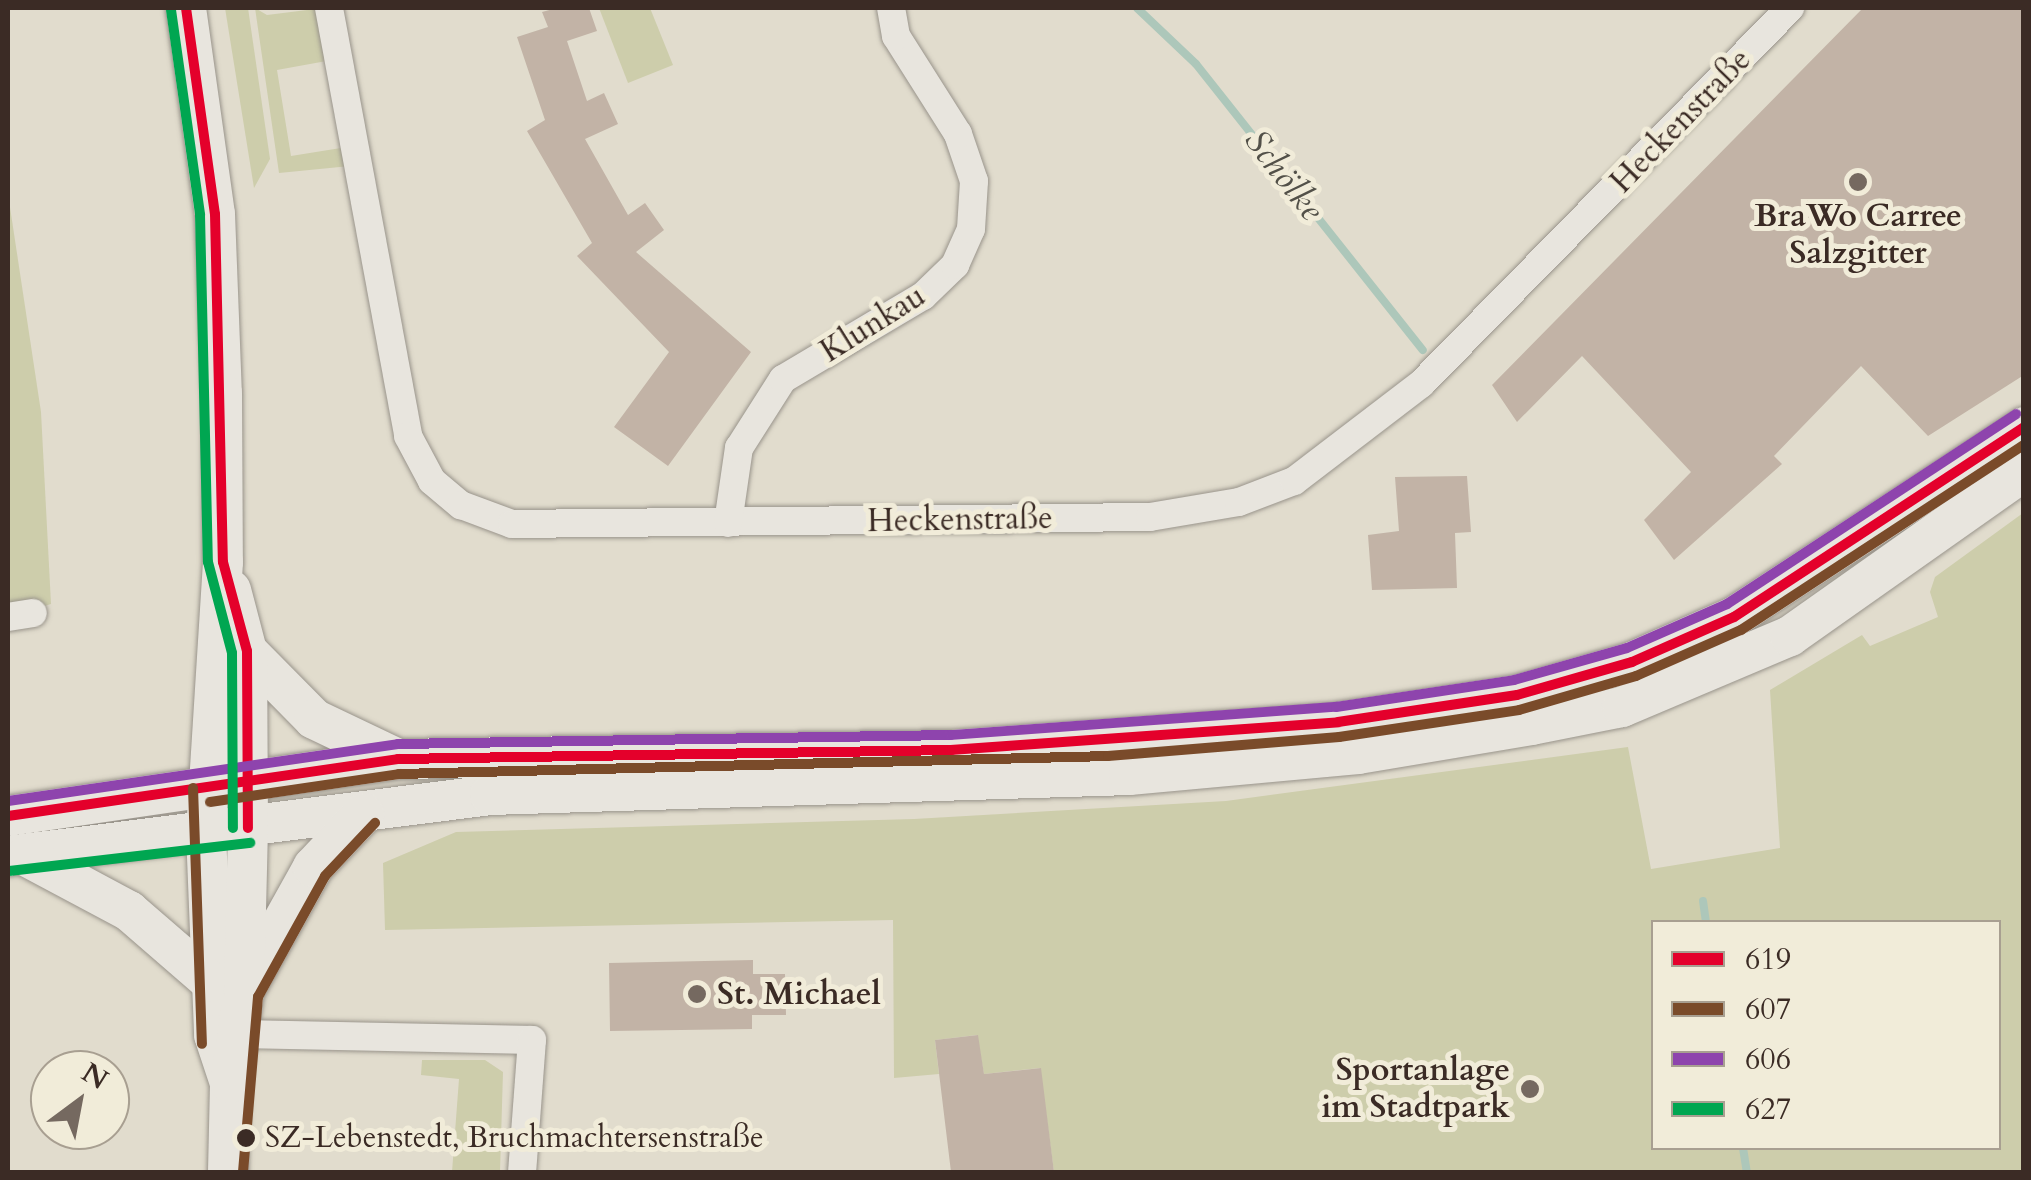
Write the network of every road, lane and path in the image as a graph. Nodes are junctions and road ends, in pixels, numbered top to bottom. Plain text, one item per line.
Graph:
1 (186, 8) edge
2 (329, 8) edge
3 (891, 8) edge
4 (1790, 8) edge
5 (2024, 426) edge
6 (2024, 471) edge
7 (728, 524) junction
8 (223, 562) junction
9 (247, 650) junction
10 (398, 759) junction
11 (248, 781) junction
12 (208, 787) junction
13 (364, 813) junction
14 (8, 816) edge
15 (248, 828) junction
16 (206, 832) junction
17 (15, 855) edge
18 (228, 987) junction
19 (242, 1034) junction
20 (230, 1082) junction
21 (228, 1172) edge
22 (522, 1172) edge

1 - 8 street
2 - 7 street, Heckenstraße
3 - 7 street, Klunkau
4 - 7 street, Heckenstraße
5 - 10 street
6 - 13 street
8 - 9 street
8 - 12 street
9 - 10 street
9 - 11 street
10 - 11 street
11 - 12 street
11 - 15 street
12 - 14 street
12 - 16 street
13 - 15 street
13 - 18 street
15 - 16 street
15 - 18 street
16 - 17 street
16 - 18 street
17 - 18 street
18 - 19 street
18 - 20 street
19 - 20 street
19 - 22 street
20 - 21 street

